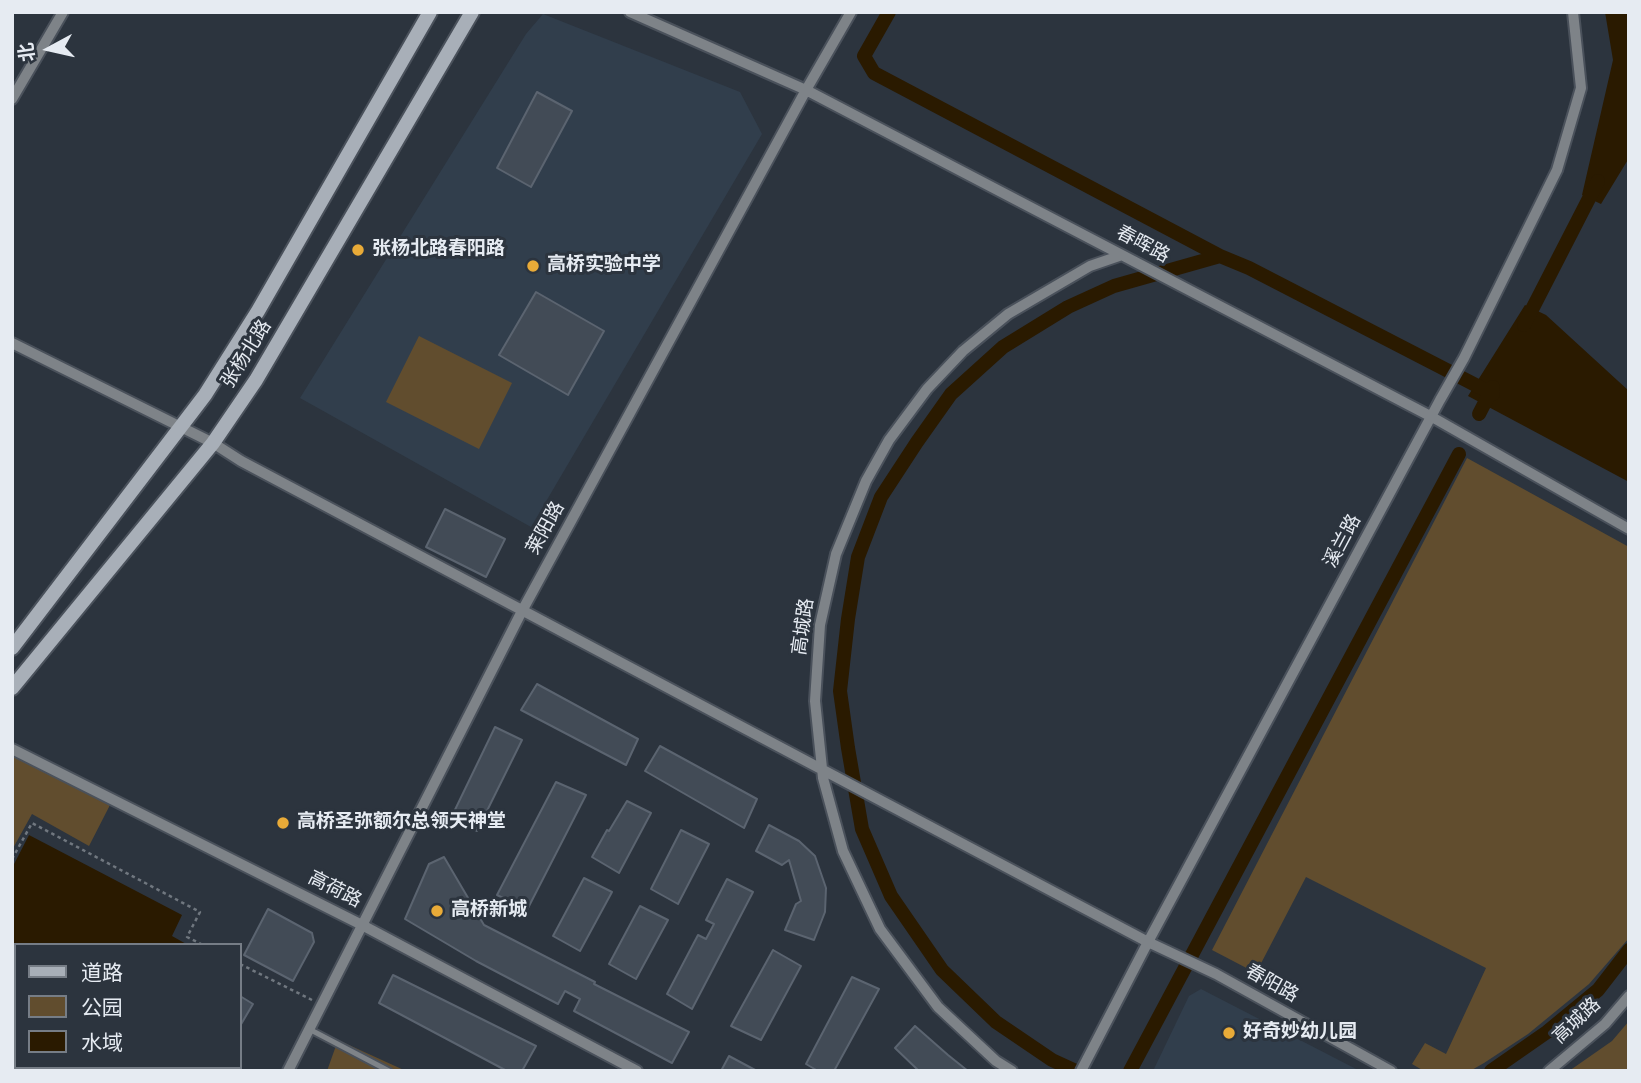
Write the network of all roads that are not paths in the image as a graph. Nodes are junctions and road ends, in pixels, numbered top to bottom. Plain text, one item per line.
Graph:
1 (63, 12) edge
2 (430, 12) edge
3 (472, 12) edge
4 (630, 12) edge
5 (851, 12) edge
6 (1573, 12) edge
7 (806, 90) junction
8 (12, 99) edge
9 (1122, 255) junction
10 (12, 343) edge
11 (1432, 417) junction
12 (181, 427) junction
13 (213, 443) junction
14 (1629, 529) edge
15 (522, 611) junction
16 (12, 648) edge
17 (12, 688) edge
18 (12, 749) edge
19 (823, 770) junction
20 (362, 925) junction
21 (1148, 942) junction
22 (1629, 996) edge
23 (309, 1029) junction
24 (289, 1071) edge
25 (389, 1071) edge
26 (637, 1071) edge
27 (1012, 1071) edge
28 (1081, 1071) edge
29 (1391, 1071) edge
30 (1549, 1071) edge

1 - 8 street
2 - 12 main road, 张杨北路
3 - 13 main road, 张杨北路
4 - 7 street, 春晖路
5 - 7 street, 莱阳路
6 - 11 street, 溪兰路
7 - 9 street, 春晖路
7 - 15 street, 莱阳路
9 - 11 street, 春晖路
9 - 19 street, 高城路
10 - 12 street, 春阳路
11 - 14 street, 春晖路
11 - 21 street, 溪兰路
12 - 13 street, 春阳路
12 - 16 main road, 张杨北路
13 - 15 street, 春阳路
13 - 17 main road, 张杨北路
15 - 19 street, 春阳路
15 - 20 street, 莱阳路
18 - 20 street, 高荷路
19 - 21 street, 春阳路
19 - 27 street, 高城路
20 - 23 street, 莱阳路
20 - 26 street, 高荷路
21 - 28 street, 溪兰路
21 - 29 street, 春阳路
22 - 30 street, 高城路
23 - 24 street, 莱阳路
23 - 25 lane

